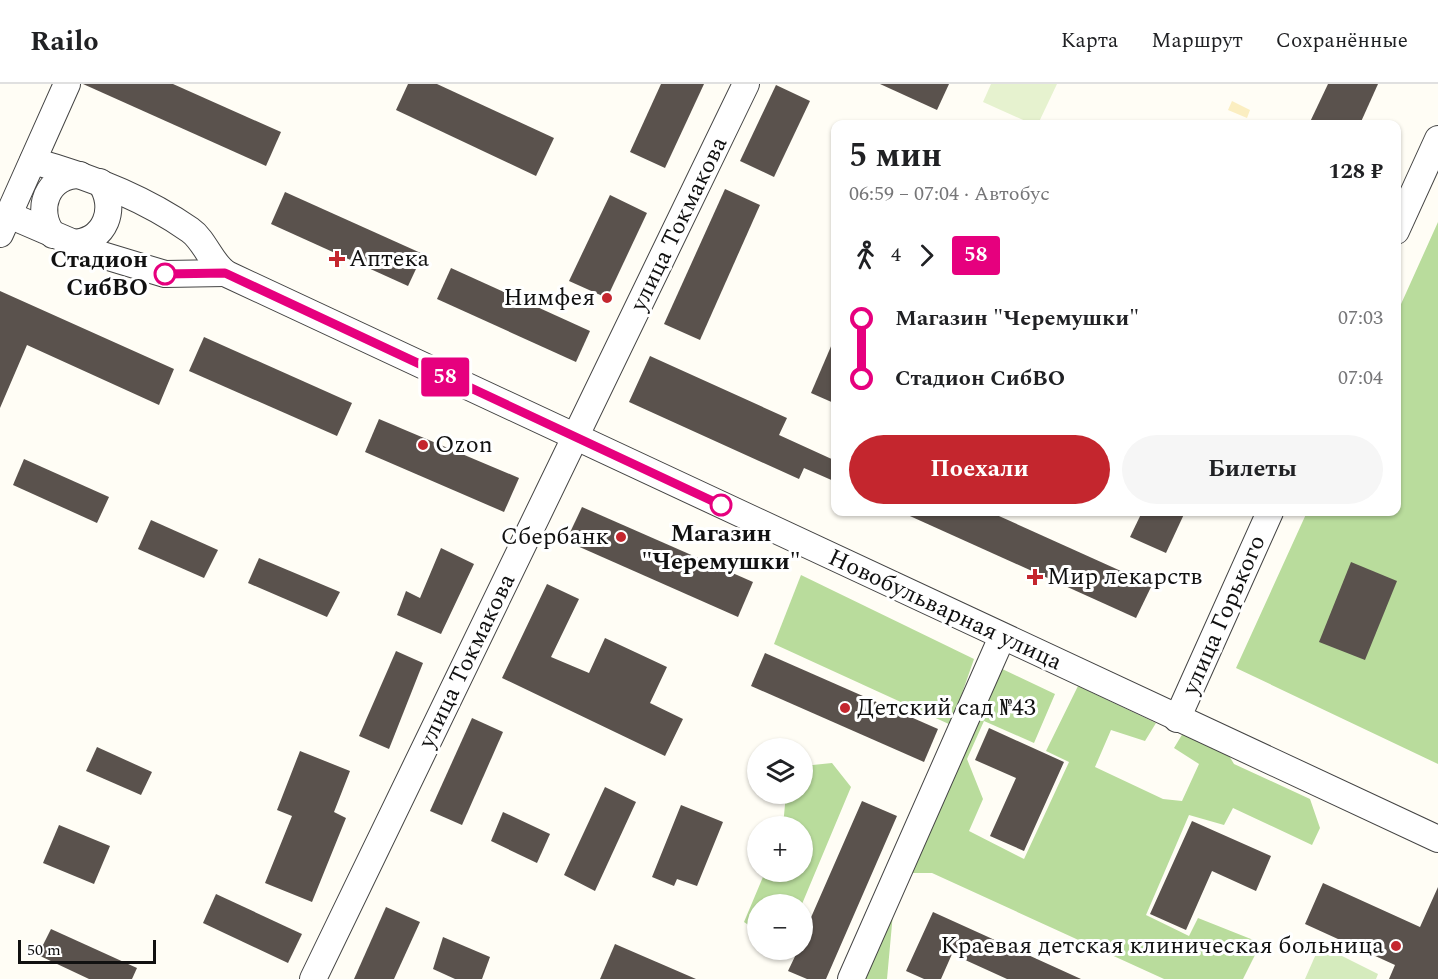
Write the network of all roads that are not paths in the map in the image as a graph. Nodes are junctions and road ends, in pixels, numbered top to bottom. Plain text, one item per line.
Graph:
1 (67, 84) edge
2 (746, 84) edge
3 (1438, 139) edge
4 (33, 161) junction
5 (90, 178) junction
6 (1401, 220) edge
7 (5, 224) edge
8 (63, 239) junction
9 (225, 273) junction
10 (575, 437) junction
11 (1268, 516) edge
12 (1002, 637) junction
13 (1177, 719) junction
14 (1438, 838) edge
15 (314, 979) edge
16 (851, 979) edge

1 - 4 street
2 - 10 street, улица Токмакова
3 - 6 street
4 - 5 street
4 - 7 street
5 - 8 street
5 - 8 street
5 - 9 street
7 - 8 street
8 - 9 street
9 - 10 street, Новобульварная улица
10 - 12 street, Новобульварная улица
10 - 15 street, улица Токмакова
11 - 13 street, улица Горького
12 - 13 street, Новобульварная улица
12 - 16 street
13 - 14 street, Новобульварная улица

